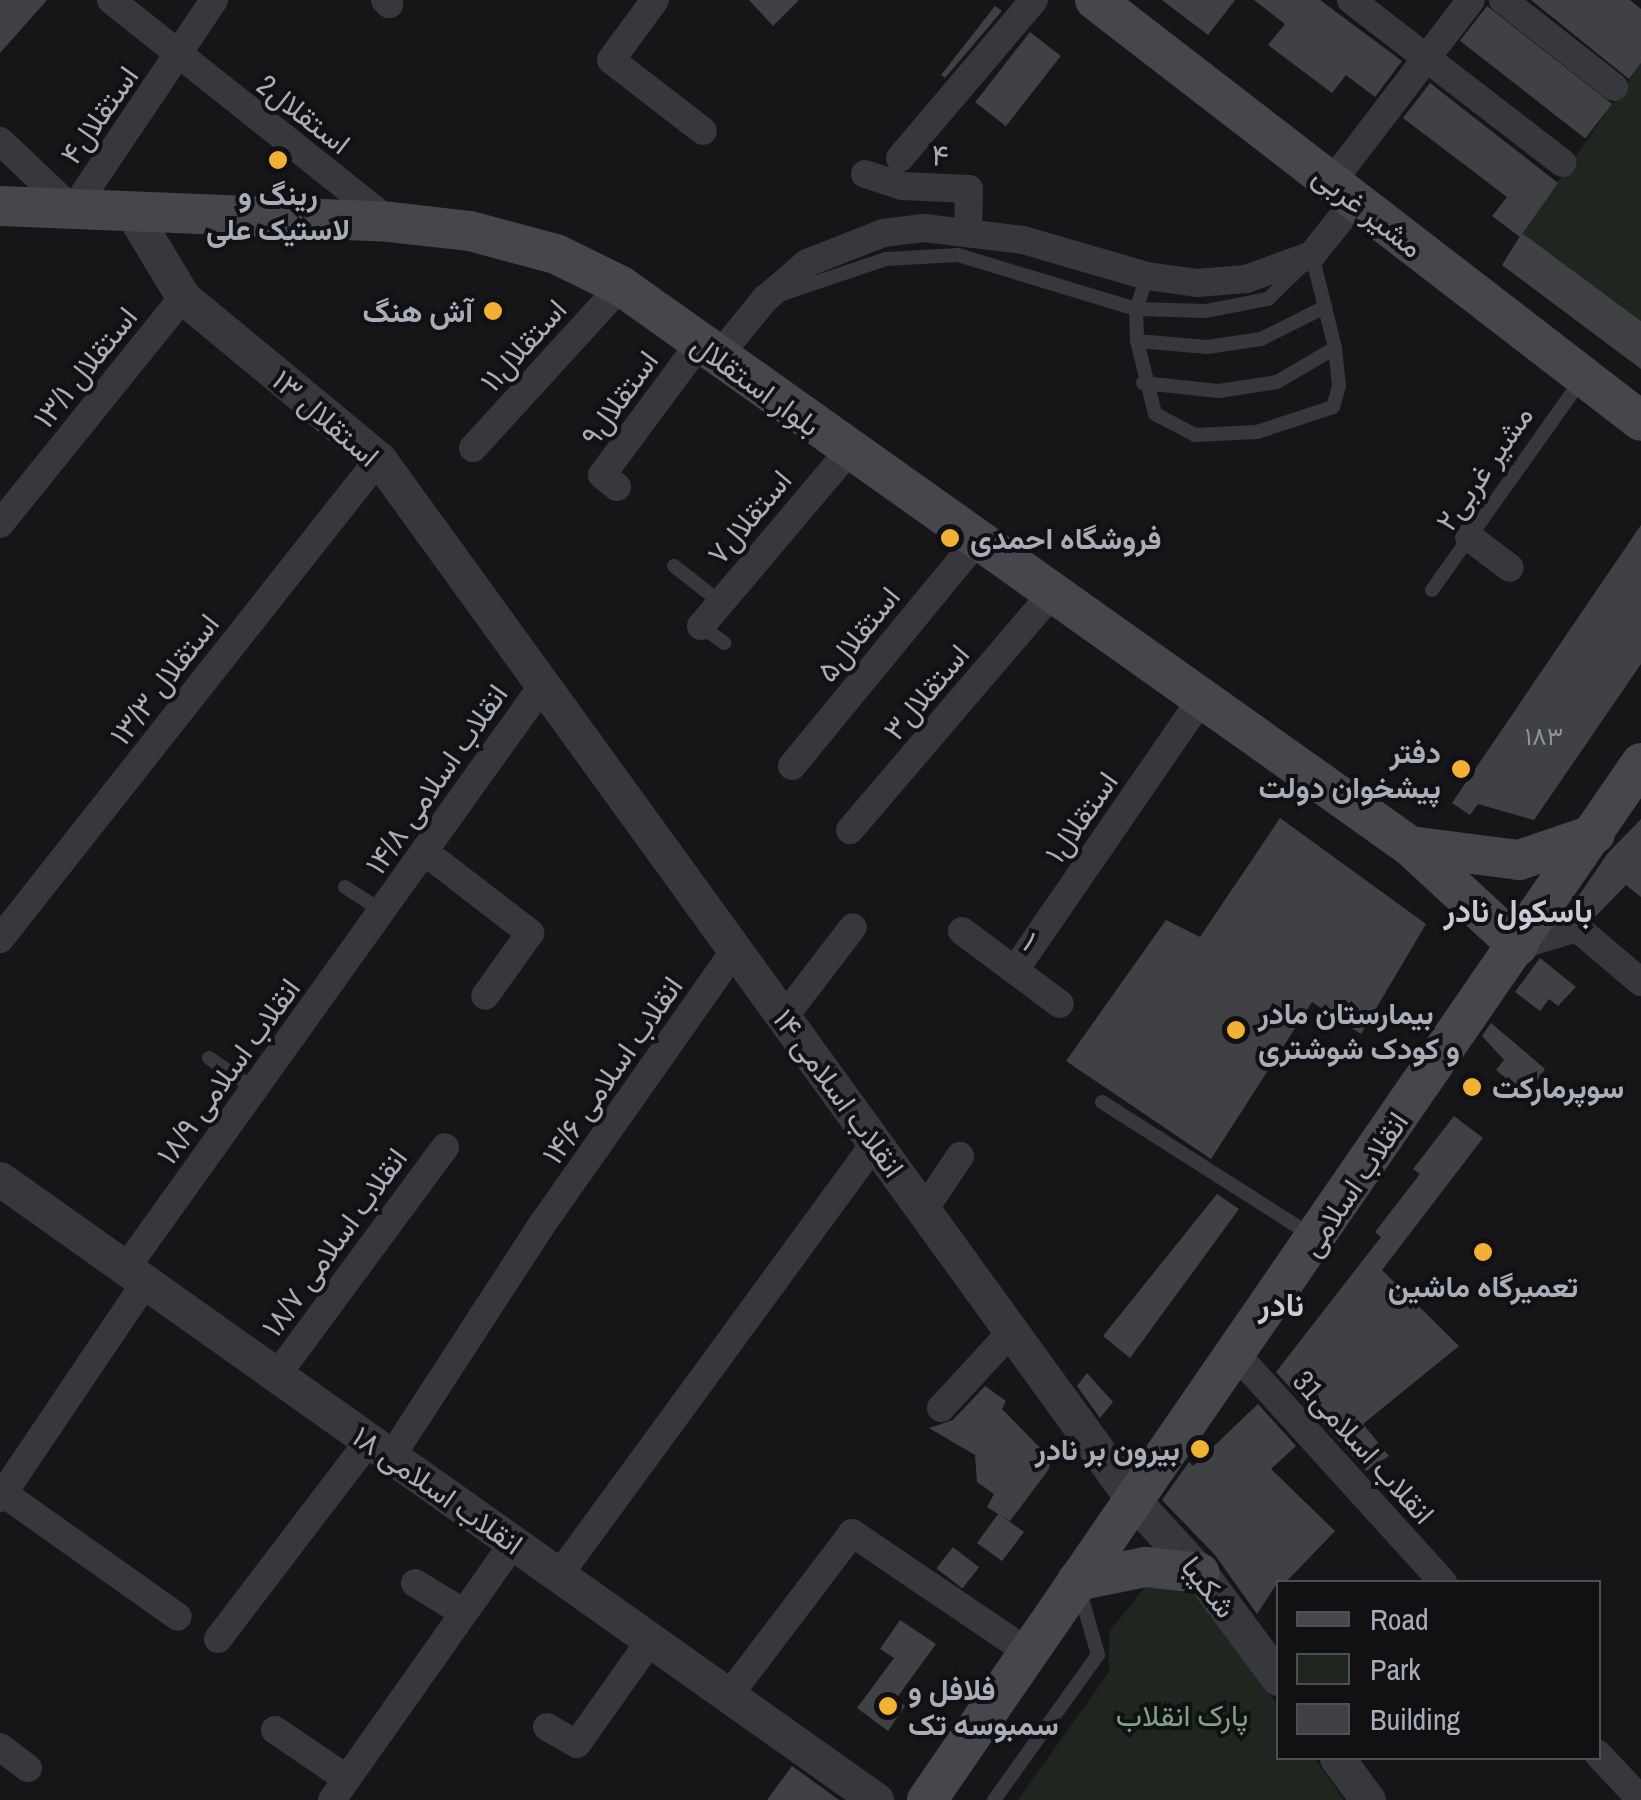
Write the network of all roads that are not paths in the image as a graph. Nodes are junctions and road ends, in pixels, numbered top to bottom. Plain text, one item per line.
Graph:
1 (111, 0) edge
2 (214, 0) edge
3 (655, 0) edge
4 (1034, 0) edge
5 (1095, 0) edge
6 (1351, 0) edge
7 (1471, 0) edge
8 (1503, 0) edge
9 (178, 57) junction
10 (1427, 58) junction
11 (1614, 86) dead end
12 (703, 131) dead end
13 (0, 141) edge
14 (900, 158) dead end
15 (1563, 163) dead end
16 (865, 174) dead end
17 (1343, 192) junction
18 (0, 206) edge
19 (73, 210) junction
20 (132, 212) junction
21 (390, 222) junction
22 (968, 234) junction
23 (1312, 255) junction
24 (1147, 276) junction
25 (622, 286) junction
26 (183, 297) junction
27 (765, 299) junction
28 (1325, 307) junction
29 (1136, 308) junction
30 (1137, 340) junction
31 (1335, 348) junction
32 (708, 351) junction
33 (1583, 378) junction
34 (1142, 383) junction
35 (1641, 421) edge
36 (473, 448) dead end
37 (848, 452) junction
38 (378, 459) junction
39 (617, 488) dead end
40 (0, 524) edge
41 (1469, 537) junction
42 (975, 542) junction
43 (674, 566) dead end
44 (1510, 568) dead end
45 (1432, 590) dead end
46 (1051, 595) junction
47 (720, 602) junction
48 (701, 626) joint
49 (724, 643) dead end
50 (542, 685) junction
51 (1200, 700) junction
52 (1641, 762) edge
53 (792, 766) dead end
54 (850, 830) dead end
55 (1595, 834) junction
56 (1410, 846) junction
57 (425, 852) junction
58 (345, 887) dead end
59 (382, 911) junction
60 (854, 927) dead end
61 (962, 931) dead end
62 (0, 939) edge
63 (1518, 946) junction
64 (735, 950) junction
65 (1015, 970) junction
66 (1641, 982) edge
67 (486, 996) dead end
68 (1060, 1004) dead end
69 (784, 1017) junction
70 (209, 1058) dead end
71 (255, 1089) junction
72 (1102, 1102) dead end
73 (875, 1143) junction
74 (444, 1147) dead end
75 (960, 1156) dead end
76 (0, 1179) edge
77 (924, 1210) junction
78 (1317, 1239) junction
79 (135, 1275) junction
80 (1012, 1331) junction
81 (1236, 1355) junction
82 (276, 1375) junction
83 (941, 1408) dead end
84 (380, 1449) junction
85 (2, 1496) edge
86 (1134, 1501) junction
87 (513, 1543) junction
88 (1200, 1572) junction
89 (559, 1575) junction
90 (1441, 1580) edge
91 (1076, 1582) junction
92 (415, 1583) dead end
93 (464, 1613) junction
94 (178, 1616) dead end
95 (218, 1639) dead end
96 (650, 1641) junction
97 (1029, 1653) junction
98 (1276, 1675) edge
99 (730, 1694) junction
100 (548, 1727) dead end
101 (275, 1730) dead end
102 (0, 1747) edge
103 (1601, 1757) edge
104 (1338, 1760) edge
105 (28, 1768) dead end
106 (339, 1789) edge
107 (876, 1800) edge
108 (927, 1800) edge
109 (994, 1800) edge
110 (1368, 1800) edge
111 (1640, 1800) edge

1 - 9 street, 2استقلال
2 - 9 street, استقلال۴
3 - 12 street
4 - 14 street
5 - 17 main road, مشیر غربی
6 - 10 street
7 - 10 street
8 - 11 street
9 - 19 street, استقلال۴
9 - 21 street, 2استقلال
10 - 15 street
10 - 17 street
13 - 19 street
16 - 22 street, ۴
17 - 23 street
17 - 33 main road, مشیر غربی
18 - 19 main road, بلوار استقلال
19 - 20 main road, بلوار استقلال
20 - 21 main road, بلوار استقلال
20 - 26 street, ۱۳ استقلال
21 - 25 main road, بلوار استقلال
22 - 24 street
22 - 27 street
23 - 24 street
23 - 28 lane
23 - 29 lane
24 - 29 lane
25 - 32 main road, بلوار استقلال
25 - 36 street, استقلال۱۱
26 - 38 street, ۱۳ استقلال
26 - 40 street, ۱۳/۱ استقلال
27 - 29 lane
27 - 32 street
28 - 30 lane
28 - 31 lane
29 - 30 lane
30 - 34 lane
31 - 34 lane
31 - 34 lane
32 - 37 main road, بلوار استقلال
32 - 39 street, استقلال۹
33 - 35 main road, مشیر غربی
33 - 41 lane, ۲مشیر غربی
37 - 42 main road, بلوار استقلال
37 - 47 street, استقلال۷
38 - 50 street, ۱۳ استقلال
38 - 62 street, ۱۳/۳ استقلال
41 - 44 street
41 - 45 lane, ۲مشیر غربی
42 - 46 main road, بلوار استقلال
42 - 53 street, استقلال۵
43 - 47 lane
46 - 51 main road, بلوار استقلال
46 - 54 street, استقلال۳
47 - 48 street, استقلال۷
48 - 49 lane
50 - 57 street, ۱۴/۸ انقلاب اسلامی
50 - 64 street, ۱۴ انقلاب اسلامی
51 - 56 main road, بلوار استقلال
51 - 65 street, استقلال۱
52 - 55 main road, انقلاب اسلامی
55 - 56 main road
55 - 63 main road, انقلاب اسلامی
56 - 63 main road, بلوار استقلال
57 - 59 street, ۱۴/۸ انقلاب اسلامی
57 - 67 street
58 - 59 lane
59 - 71 street, ۱۸/۹ انقلاب اسلامی
60 - 69 street
61 - 65 street, ۱
63 - 66 street
63 - 78 main road, انقلاب اسلامی
64 - 69 street, ۱۴ انقلاب اسلامی
64 - 84 street, ۱۴/۶ انقلاب اسلامی
65 - 68 street, ۱
69 - 73 street, ۱۴ انقلاب اسلامی
70 - 71 lane
71 - 79 street, ۱۸/۹ انقلاب اسلامی
72 - 78 lane
73 - 77 street, ۱۴ انقلاب اسلامی
73 - 89 street
74 - 82 street, ۱۸/۷ انقلاب اسلامی
75 - 77 street
76 - 79 street, ۱۸ انقلاب اسلامی
77 - 80 street, ۱۴ انقلاب اسلامی
78 - 81 main road, انقلاب اسلامی
79 - 82 street, ۱۸ انقلاب اسلامی
79 - 85 street, ۱۸/۹ انقلاب اسلامی
80 - 83 street
80 - 86 street, ۱۴ انقلاب اسلامی
81 - 86 main road, انقلاب اسلامی
81 - 90 street, 31انقلاب اسلامی
82 - 84 street, ۱۸ انقلاب اسلامی
84 - 87 street, ۱۸ انقلاب اسلامی
84 - 95 street, ۱۴/۶ انقلاب اسلامی
85 - 94 street
86 - 88 street, شکیبا
86 - 91 main road, انقلاب اسلامی
87 - 89 street, ۱۸ انقلاب اسلامی
87 - 93 street
88 - 91 main road
88 - 98 street, شکیبا
89 - 96 street, ۱۸ انقلاب اسلامی
91 - 97 main road, انقلاب اسلامی
91 - 109 lane
92 - 93 street
93 - 106 street
96 - 99 street, ۱۸ انقلاب اسلامی
96 - 100 street
97 - 99 street
97 - 108 main road, انقلاب اسلامی
99 - 107 street, ۱۸ انقلاب اسلامی
101 - 106 street
102 - 105 street
103 - 111 street
104 - 110 street

